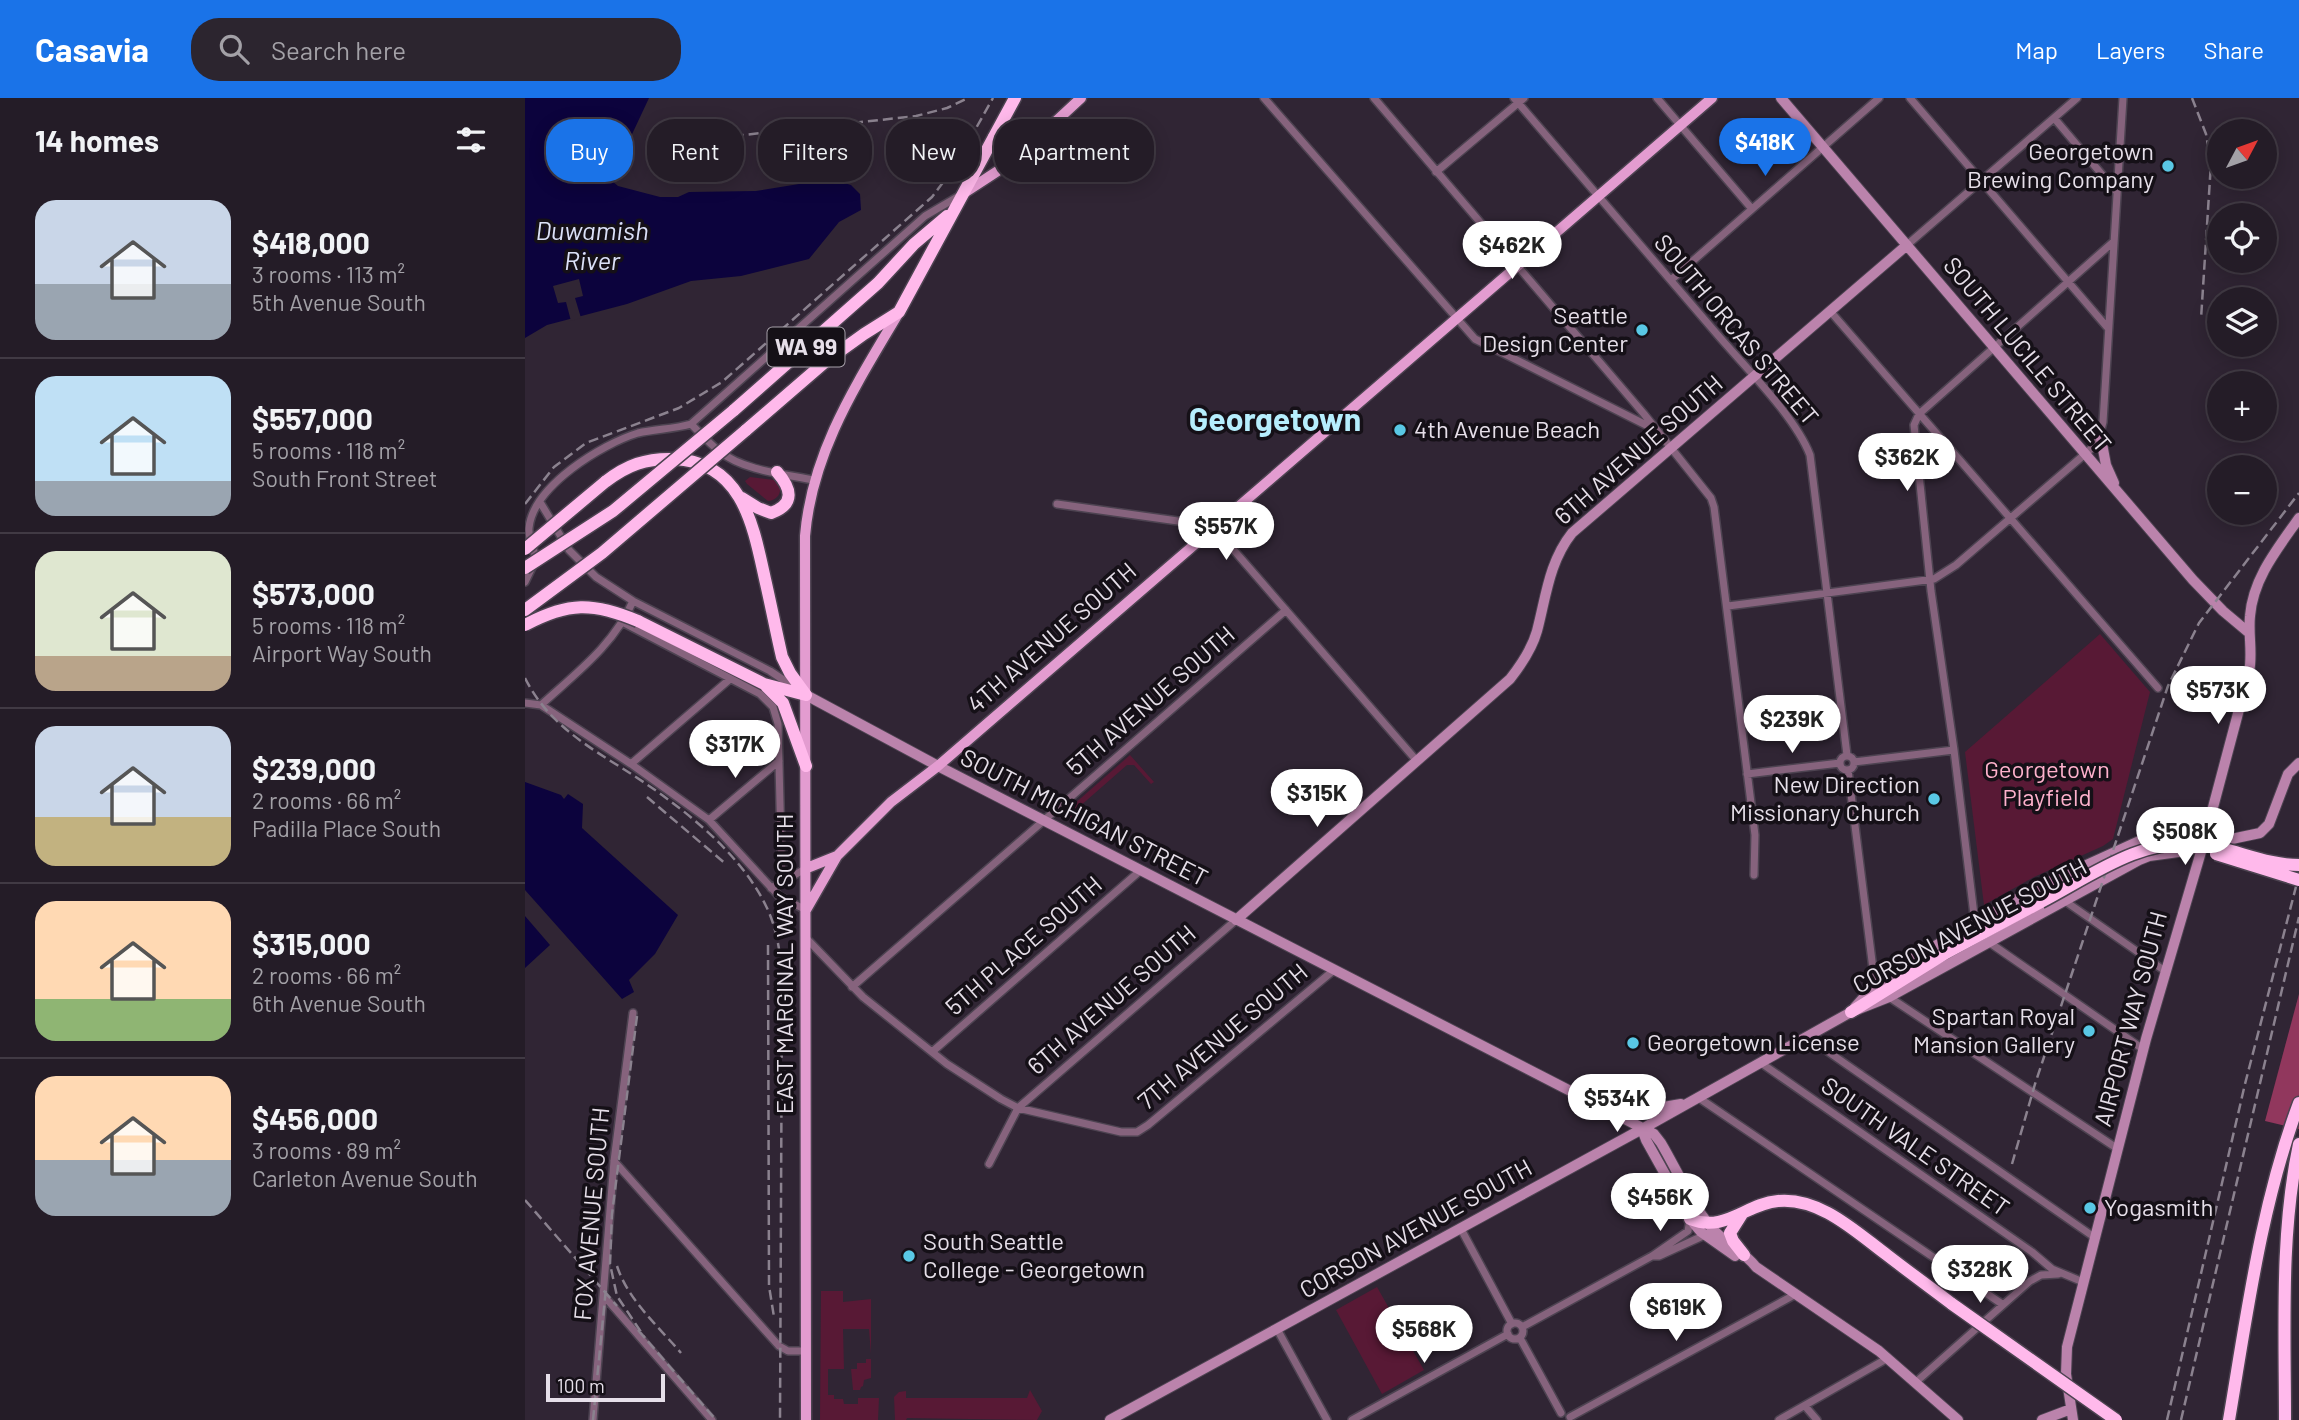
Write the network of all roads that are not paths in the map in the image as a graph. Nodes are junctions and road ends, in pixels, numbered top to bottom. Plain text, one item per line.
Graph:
1 (1015, 98) edge
2 (1081, 98) edge
3 (1264, 98) edge
4 (1374, 98) edge
5 (1657, 98) edge
6 (1712, 98) edge
7 (1781, 98) edge
8 (1879, 98) edge
9 (1910, 98) edge
10 (2077, 98) edge
11 (2123, 98) edge
12 (1519, 100) edge
13 (2055, 118) junction
14 (1057, 119) edge
15 (1681, 125) junction
16 (993, 137) joint
17 (1823, 148) junction
18 (1436, 172) junction
19 (994, 173) edge
20 (1981, 181) junction
21 (2116, 191) junction
22 (964, 193) junction
23 (1599, 196) junction
24 (1752, 209) junction
25 (952, 211) junction
26 (2112, 243) junction
27 (1907, 245) junction
28 (1518, 266) junction
29 (1671, 280) junction
30 (2068, 282) junction
31 (1830, 311) junction
32 (899, 312) junction
33 (1457, 320) junction
34 (2107, 327) junction
35 (1994, 348) junction
36 (1754, 377) junction
37 (1919, 414) junction
38 (691, 424) junction
39 (1659, 432) junction
40 (2100, 433) junction
41 (1671, 447) junction
42 (2085, 455) junction
43 (776, 472) junction
44 (814, 480) junction
45 (740, 497) junction
46 (2125, 501) junction
47 (540, 502) junction
48 (1057, 504) dead end
49 (2299, 518) edge
50 (2011, 519) junction
51 (1208, 531) junction
52 (525, 549) edge
53 (525, 569) edge
54 (1930, 581) junction
55 (525, 582) edge
56 (1827, 595) junction
57 (633, 601) junction
58 (1728, 606) junction
59 (525, 610) edge
60 (1286, 610) junction
61 (624, 623) junction
62 (525, 625) edge
63 (2248, 632) junction
64 (730, 679) junction
65 (764, 684) junction
66 (2158, 688) dead end
67 (806, 695) junction
68 (525, 703) edge
69 (541, 705) junction
70 (1954, 750) junction
71 (1847, 755) junction
72 (779, 761) junction
73 (1417, 761) junction
74 (1854, 762) junction
75 (2299, 763) edge
76 (631, 764) junction
77 (1840, 764) junction
78 (806, 766) junction
79 (937, 766) junction
80 (1848, 770) junction
81 (1747, 774) junction
82 (709, 820) junction
83 (1043, 820) junction
84 (2187, 843) junction
85 (2203, 845) junction
86 (837, 856) junction
87 (2299, 864) edge
88 (807, 868) junction
89 (1141, 870) junction
90 (2076, 870) junction
91 (1754, 875) dead end
92 (2299, 880) edge
93 (782, 883) junction
94 (771, 888) junction
95 (2087, 889) junction
96 (2065, 901) junction
97 (806, 909) junction
98 (1236, 919) junction
99 (1975, 923) junction
100 (806, 938) junction
101 (1990, 943) junction
102 (1334, 970) junction
103 (2165, 971) junction
104 (1875, 985) junction
105 (852, 986) junction
106 (1889, 997) junction
107 (1851, 1012) junction
108 (633, 1013) dead end
109 (1807, 1037) junction
110 (2143, 1049) junction
111 (932, 1052) junction
112 (1761, 1063) junction
113 (1695, 1100) junction
114 (2299, 1103) edge
115 (1018, 1108) junction
116 (1606, 1111) junction
117 (1642, 1129) junction
118 (2299, 1144) edge
119 (2118, 1149) junction
120 (614, 1161) junction
121 (989, 1164) dead end
122 (1744, 1212) junction
123 (1691, 1219) junction
124 (1461, 1229) junction
125 (1707, 1229) junction
126 (2094, 1237) junction
127 (1744, 1255) junction
128 (1652, 1256) junction
129 (1756, 1267) junction
130 (2062, 1275) junction
131 (2083, 1282) junction
132 (1796, 1294) junction
133 (604, 1296) junction
134 (2002, 1304) junction
135 (1512, 1324) junction
136 (1522, 1327) junction
137 (1277, 1329) junction
138 (1508, 1334) junction
139 (1520, 1338) junction
140 (806, 1351) junction
141 (1888, 1359) junction
142 (2053, 1377) junction
143 (1916, 1382) junction
144 (1805, 1406) junction
145 (2072, 1415) edge
146 (1559, 1417) edge
147 (1571, 1418) edge
148 (593, 1420) edge
149 (712, 1420) edge
150 (806, 1420) edge
151 (1110, 1420) edge
152 (1327, 1420) edge
153 (1352, 1420) edge
154 (1779, 1420) edge
155 (1817, 1420) edge
156 (1958, 1420) edge
157 (2042, 1420) edge
158 (2101, 1420) edge
159 (2116, 1420) edge
160 (2229, 1420) edge
161 (2285, 1420) edge

1 - 16 highway, EAST MARGINAL WAY SOUTH / WA 99
2 - 14 main road
3 - 33 street
4 - 18 street
5 - 15 street
6 - 15 main road, 4TH AVENUE SOUTH
7 - 17 main road, SOUTH LUCILE STREET
8 - 17 street
9 - 20 street
10 - 13 street, 6TH AVENUE SOUTH
11 - 21 street
12 - 18 street
12 - 23 street, SOUTH ORCAS STREET
13 - 20 street, 6TH AVENUE SOUTH
13 - 21 street
15 - 23 main road, 4TH AVENUE SOUTH
15 - 24 street
16 - 22 highway, EAST MARGINAL WAY SOUTH / WA 99
17 - 24 street
17 - 27 main road, SOUTH LUCILE STREET
18 - 28 street
19 - 22 main road
20 - 27 street, 6TH AVENUE SOUTH
20 - 30 street
21 - 26 street
22 - 25 highway, EAST MARGINAL WAY SOUTH / WA 99
22 - 38 street
23 - 28 main road, 4TH AVENUE SOUTH
23 - 29 street, SOUTH ORCAS STREET
24 - 29 street
25 - 32 highway, EAST MARGINAL WAY SOUTH / WA 99
25 - 53 highway, WA 99, bridge
26 - 30 street
26 - 34 street
27 - 31 main road, 6TH AVENUE SOUTH
27 - 35 main road, SOUTH LUCILE STREET
28 - 33 main road, 4TH AVENUE SOUTH
28 - 39 street
29 - 36 street, SOUTH ORCAS STREET
30 - 34 street
30 - 35 street
31 - 36 main road, 6TH AVENUE SOUTH
31 - 37 street
32 - 44 main road, EAST MARGINAL WAY SOUTH
32 - 59 highway, WA 99, bridge
33 - 39 street
33 - 51 main road, 4TH AVENUE SOUTH
34 - 40 street
35 - 37 street
35 - 42 main road, SOUTH LUCILE STREET
36 - 41 main road, 6TH AVENUE SOUTH
36 - 56 street, SOUTH ORCAS STREET
37 - 50 street
37 - 54 street
38 - 43 street
38 - 47 street
39 - 41 street
40 - 42 street
40 - 46 main road
41 - 58 street
41 - 73 main road, 6TH AVENUE SOUTH
42 - 46 main road, SOUTH LUCILE STREET
42 - 50 street
43 - 44 street
43 - 45 highway
44 - 67 main road, EAST MARGINAL WAY SOUTH
45 - 52 highway, bridge
45 - 67 highway
46 - 63 main road, SOUTH LUCILE STREET
47 - 55 street
47 - 57 street, SOUTH MICHIGAN STREET
48 - 51 street
49 - 63 main road, AIRPORT WAY SOUTH
50 - 54 street
50 - 66 street
51 - 60 street
51 - 79 main road, 4TH AVENUE SOUTH
54 - 56 street
54 - 70 street
56 - 58 street
56 - 71 street, SOUTH ORCAS STREET
57 - 61 street
57 - 67 street, SOUTH MICHIGAN STREET
58 - 81 street
60 - 73 street
60 - 83 street, 5TH AVENUE SOUTH
61 - 64 street
61 - 69 street
62 - 65 highway, bridge
63 - 85 main road, AIRPORT WAY SOUTH
64 - 72 street, EAST MARGINAL WAY SOUTH
64 - 76 street
65 - 67 highway
65 - 78 highway
67 - 78 main road, EAST MARGINAL WAY SOUTH
67 - 79 main road, SOUTH MICHIGAN STREET
68 - 69 street
69 - 76 street
70 - 74 street
70 - 99 street
71 - 74 street
71 - 77 street
72 - 82 street
72 - 93 street, EAST MARGINAL WAY SOUTH
73 - 98 main road, 6TH AVENUE SOUTH
74 - 80 street
75 - 85 main road
76 - 82 street
77 - 80 street
77 - 81 street
78 - 88 main road, EAST MARGINAL WAY SOUTH
79 - 83 main road, SOUTH MICHIGAN STREET
79 - 86 main road, 4TH AVENUE SOUTH
80 - 104 street
81 - 91 street
82 - 94 street
83 - 89 main road, SOUTH MICHIGAN STREET
83 - 105 street, 5TH AVENUE SOUTH
84 - 87 highway, bridge
84 - 92 highway, bridge
84 - 107 highway, bridge
85 - 90 main road, CORSON AVENUE SOUTH
85 - 95 main road, CORSON AVENUE SOUTH
85 - 103 main road, AIRPORT WAY SOUTH
86 - 88 main road, 4TH AVENUE SOUTH
86 - 97 main road, 4TH AVENUE SOUTH
88 - 93 street, 4TH AVENUE SOUTH
88 - 97 main road, EAST MARGINAL WAY SOUTH
89 - 98 main road, SOUTH MICHIGAN STREET
89 - 111 street, 5TH PLACE SOUTH
90 - 95 main road
90 - 99 main road, CORSON AVENUE SOUTH
93 - 94 street, 4TH AVENUE SOUTH
94 - 97 street
95 - 96 main road, CORSON AVENUE SOUTH
96 - 101 main road, CORSON AVENUE SOUTH
96 - 103 street
97 - 100 main road, EAST MARGINAL WAY SOUTH
98 - 102 main road, SOUTH MICHIGAN STREET
98 - 115 street, 6TH AVENUE SOUTH
99 - 104 main road, CORSON AVENUE SOUTH
100 - 105 street
100 - 140 main road, EAST MARGINAL WAY SOUTH
101 - 106 main road, CORSON AVENUE SOUTH
101 - 110 street
102 - 115 street, 7TH AVENUE SOUTH
102 - 116 main road, SOUTH MICHIGAN STREET
103 - 110 main road, AIRPORT WAY SOUTH
104 - 107 main road, CORSON AVENUE SOUTH
105 - 111 street
106 - 107 main road, CORSON AVENUE SOUTH
106 - 119 street
107 - 109 main road, CORSON AVENUE SOUTH
108 - 120 street, FOX AVENUE SOUTH
109 - 112 main road, CORSON AVENUE SOUTH
109 - 126 street
110 - 119 main road, AIRPORT WAY SOUTH
111 - 115 street
112 - 113 main road, CORSON AVENUE SOUTH
112 - 130 street, SOUTH VALE STREET
113 - 116 main road
113 - 117 main road, CORSON AVENUE SOUTH
113 - 134 street
114 - 160 highway
115 - 121 street, 6TH AVENUE SOUTH
116 - 117 main road, SOUTH MICHIGAN STREET
117 - 123 main road
117 - 124 main road, CORSON AVENUE SOUTH
117 - 125 main road, SOUTH MICHIGAN STREET
118 - 161 highway
119 - 126 main road, AIRPORT WAY SOUTH
120 - 133 street, FOX AVENUE SOUTH
120 - 140 street
122 - 125 highway
122 - 127 highway
122 - 142 highway, bridge
123 - 125 highway
123 - 128 street
124 - 135 street
124 - 137 main road, CORSON AVENUE SOUTH
125 - 127 main road
125 - 128 street
125 - 129 main road
126 - 131 main road, AIRPORT WAY SOUTH
127 - 129 main road
128 - 136 street
129 - 132 main road
130 - 131 street, SOUTH VALE STREET
130 - 134 street
131 - 145 main road, AIRPORT WAY SOUTH
132 - 141 main road
132 - 147 street
133 - 148 street, FOX AVENUE SOUTH
133 - 149 street
134 - 143 street
135 - 136 street
135 - 138 street
136 - 139 street
137 - 151 main road, CORSON AVENUE SOUTH
137 - 152 street
138 - 139 street
138 - 153 street
139 - 146 street
140 - 150 main road, EAST MARGINAL WAY SOUTH
141 - 143 main road
141 - 144 street
142 - 158 highway, bridge
142 - 159 highway, bridge
143 - 156 main road
144 - 154 street
144 - 155 street
145 - 157 main road
146 - 147 street

